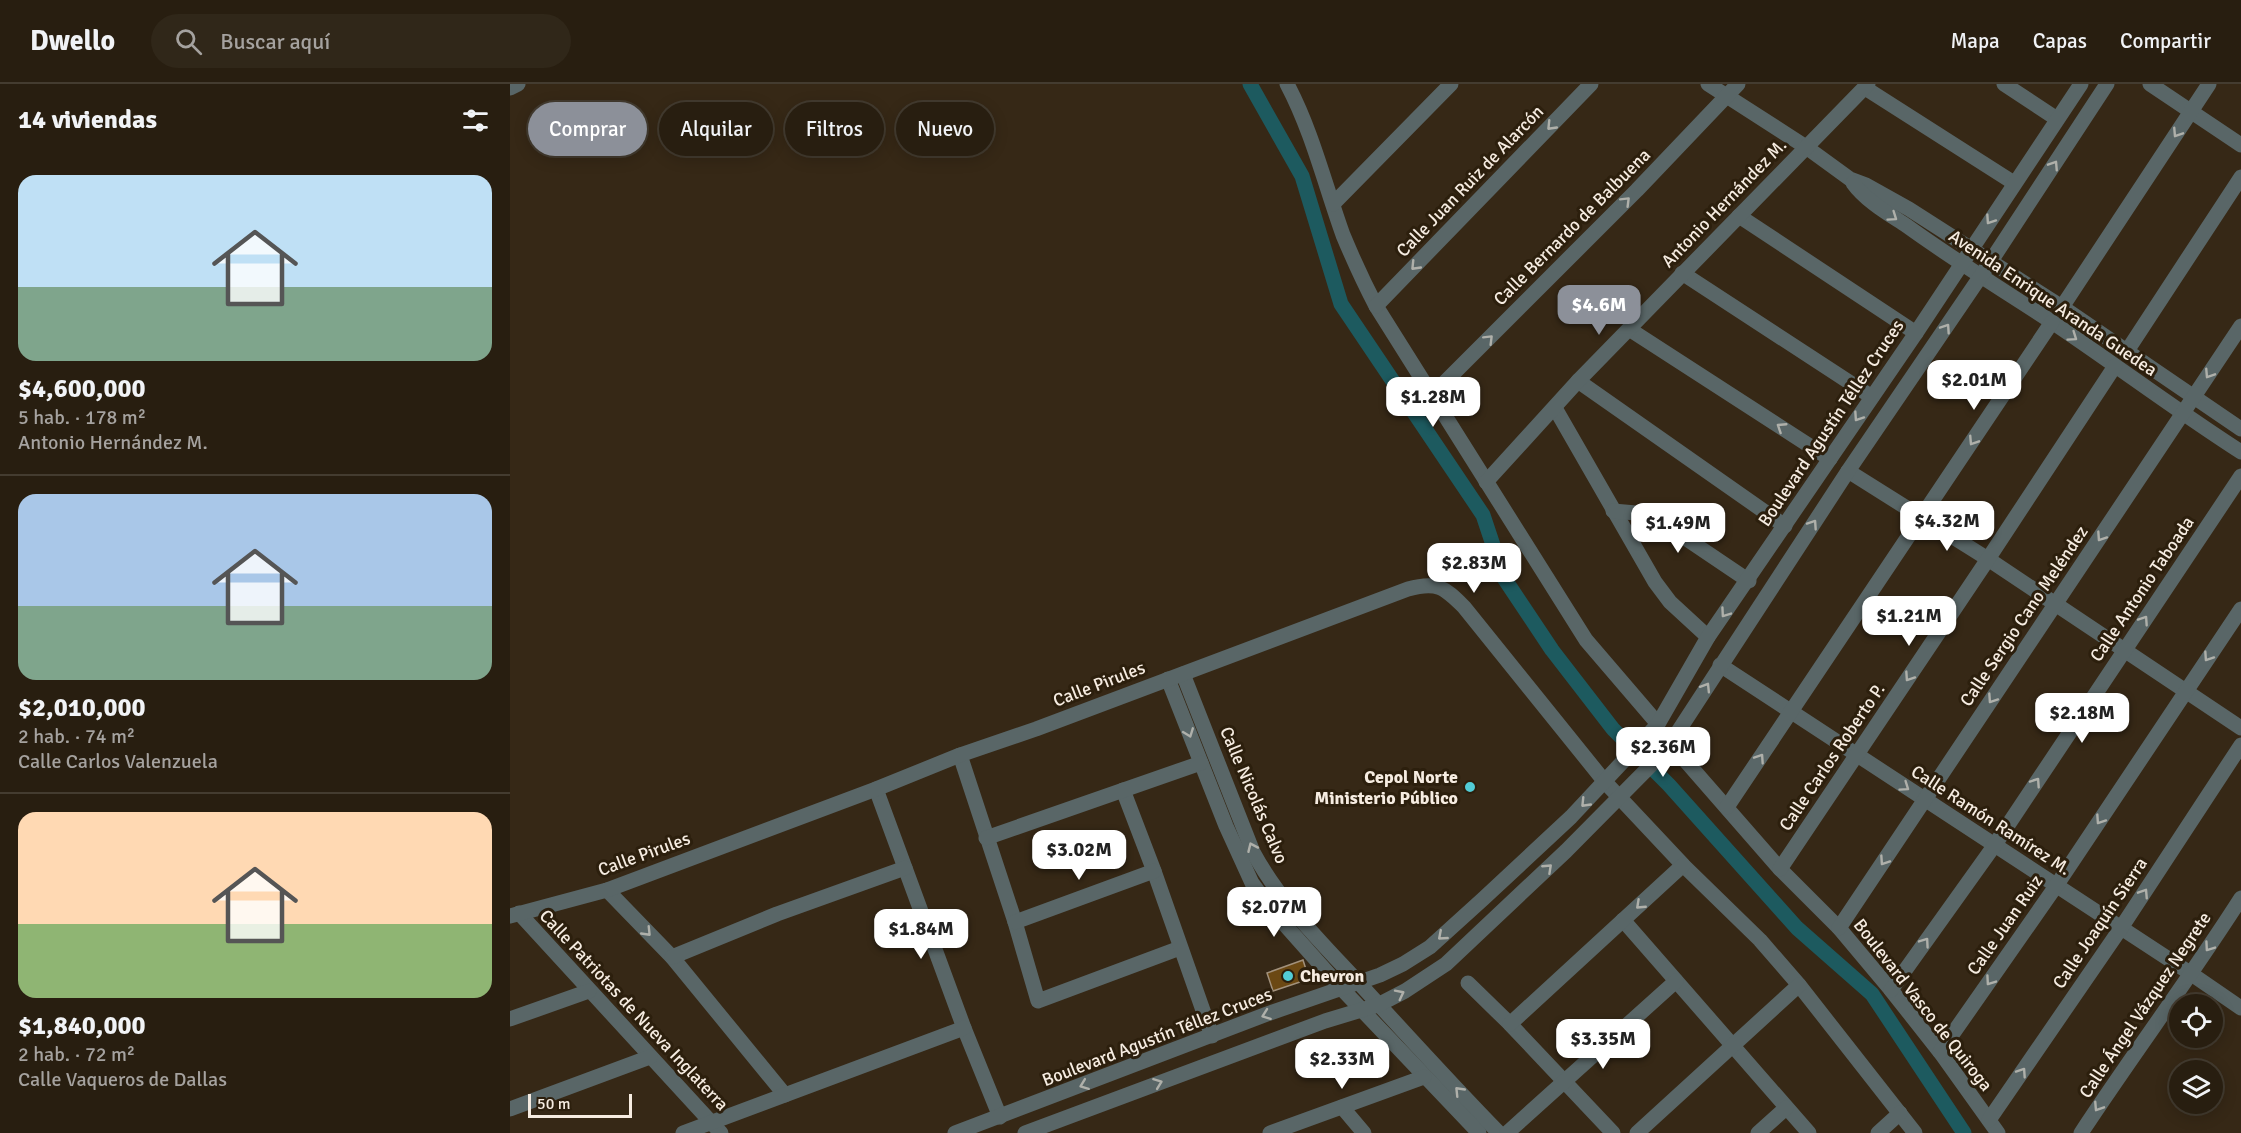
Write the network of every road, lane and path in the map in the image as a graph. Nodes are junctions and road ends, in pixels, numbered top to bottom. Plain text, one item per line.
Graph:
1 (518, 84) edge
2 (1451, 84) edge
3 (1591, 84) edge
4 (1708, 84) edge
5 (1738, 84) edge
6 (2004, 84) edge
7 (2080, 84) edge
8 (2107, 84) edge
9 (2150, 84) edge
10 (2209, 84) edge
11 (1867, 86) edge
12 (1294, 87) edge
13 (510, 88) edge
14 (1727, 96) junction
15 (2191, 112) junction
16 (2057, 119) junction
17 (2241, 146) edge
18 (1806, 147) junction
19 (2241, 177) edge
20 (1850, 179) junction
21 (2014, 183) junction
22 (1333, 204) junction
23 (1739, 216) junction
24 (1971, 248) junction
25 (1991, 261) junction
26 (1960, 264) junction
27 (1682, 273) junction
28 (1980, 277) junction
29 (1376, 306) junction
30 (2062, 307) junction
31 (2052, 322) junction
32 (2241, 326) edge
33 (1629, 329) junction
34 (1916, 333) junction
35 (2127, 351) junction
36 (2115, 366) junction
37 (1578, 381) junction
38 (1432, 395) junction
39 (2195, 396) junction
40 (1872, 397) junction
41 (1555, 408) junction
42 (2182, 414) junction
43 (2241, 429) edge
44 (2241, 452) edge
45 (1830, 459) junction
46 (1848, 471) junction
47 (2241, 476) edge
48 (1486, 482) junction
49 (1613, 512) junction
50 (1923, 517) junction
51 (1785, 526) junction
52 (1988, 559) junction
53 (1749, 581) junction
54 (2056, 604) junction
55 (2241, 609) edge
56 (1708, 638) junction
57 (2125, 649) junction
58 (1720, 665) junction
59 (1183, 674) junction
60 (1168, 679) junction
61 (2186, 690) junction
62 (1791, 713) junction
63 (1658, 724) junction
64 (2241, 728) edge
65 (2241, 745) edge
66 (1667, 749) junction
67 (1857, 754) junction
68 (960, 755) junction
69 (1201, 763) junction
70 (1605, 782) junction
71 (876, 789) junction
72 (1123, 790) junction
73 (1619, 798) junction
74 (1925, 800) junction
75 (1727, 807) junction
76 (987, 838) junction
77 (1994, 846) junction
78 (1683, 865) junction
79 (905, 868) junction
80 (1780, 869) junction
81 (1154, 871) junction
82 (2056, 886) junction
83 (607, 890) junction
84 (2241, 898) edge
85 (514, 915) edge
86 (1623, 921) junction
87 (1015, 922) junction
88 (1839, 928) junction
89 (2121, 928) junction
90 (1180, 948) junction
91 (672, 957) junction
92 (2190, 973) junction
93 (1676, 981) junction
94 (1359, 983) junction
95 (1468, 983) dead end
96 (1799, 985) junction
97 (1342, 989) junction
98 (1891, 990) junction
99 (589, 991) junction
100 (1378, 1005) junction
101 (2241, 1008) edge
102 (1361, 1010) junction
103 (510, 1019) edge
104 (1510, 1024) junction
105 (964, 1028) junction
106 (1212, 1036) junction
107 (1732, 1045) junction
108 (1940, 1052) junction
109 (650, 1057) junction
110 (1425, 1077) junction
111 (1566, 1082) junction
112 (785, 1095) junction
113 (1342, 1107) junction
114 (1786, 1108) junction
115 (510, 1109) edge
116 (1900, 1113) junction
117 (1000, 1117) junction
118 (709, 1122) junction
119 (1994, 1127) edge
120 (1045, 1130) edge
121 (683, 1133) edge
122 (721, 1133) edge
123 (955, 1133) edge
124 (1025, 1133) edge
125 (1270, 1133) edge
126 (1364, 1133) edge
127 (1479, 1133) edge
128 (1499, 1133) edge
129 (1507, 1133) edge
130 (1613, 1133) edge
131 (1637, 1133) edge
132 (1758, 1133) edge
133 (1809, 1133) edge
134 (1878, 1133) edge
135 (1915, 1133) edge
136 (2082, 1133) edge

1 - 13 street
2 - 22 street
3 -> 29 street, Calle Juan Ruiz de Alarcón
4 - 14 street, Avenida Enrique Aranda Guedea
5 - 14 street, Calle Bernardo de Balbuena
6 - 16 street
7 - 16 street, Boulevard Agustín Téllez Cruces
25 -> 8 street
9 - 15 street
10 - 15 street
11 - 18 street, Antonio Hernández M.
11 - 21 street
12 - 22 street
14 - 18 street, Avenida Enrique Aranda Guedea
38 -> 14 street, Calle Bernardo de Balbuena
15 - 17 street
15 -> 30 street
16 - 21 street, Boulevard Agustín Téllez Cruces
18 - 20 street, Avenida Enrique Aranda Guedea
18 - 23 street, Antonio Hernández M.
19 - 35 street
20 - 24 street, Avenida Enrique Aranda Guedea
20 -> 26 street, Avenida Enrique Aranda Guedea
21 -> 24 street, Boulevard Agustín Téllez Cruces
22 - 29 street
23 - 27 street, Antonio Hernández M.
23 - 34 street
24 - 25 street, Avenida Enrique Aranda Guedea
24 - 26 street, Boulevard Agustín Téllez Cruces
25 - 28 street
25 - 30 street, Avenida Enrique Aranda Guedea
26 - 28 street, Avenida Enrique Aranda Guedea
26 - 34 street, Boulevard Agustín Téllez Cruces
27 - 33 street, Antonio Hernández M.
27 - 40 street
28 - 31 street, Avenida Enrique Aranda Guedea
46 -> 28 street
29 - 38 street
30 - 35 street, Avenida Enrique Aranda Guedea
31 -> 36 street, Avenida Enrique Aranda Guedea
31 -> 50 street
32 -> 39 street, Calle Sergio Cano Meléndez
33 - 37 street, Antonio Hernández M.
45 -> 33 street
34 - 40 street, Boulevard Agustín Téllez Cruces
35 - 39 street, Avenida Enrique Aranda Guedea
36 - 42 street, Avenida Enrique Aranda Guedea
36 - 52 street, Calle Carlos Roberto P.
37 - 41 street, Antonio Hernández M.
37 - 51 street
38 - 48 street
39 - 42 street, Calle Sergio Cano Meléndez
39 - 43 street, Avenida Enrique Aranda Guedea
40 -> 45 street, Boulevard Agustín Téllez Cruces
41 - 48 street, Antonio Hernández M.
41 - 49 street
42 - 44 street, Avenida Enrique Aranda Guedea
42 -> 54 street, Calle Sergio Cano Meléndez
45 - 51 street, Boulevard Agustín Téllez Cruces
46 - 50 street
58 -> 46 street
57 -> 47 street, Calle Antonio Taboada
48 - 63 street
49 - 53 street
49 - 56 street
50 - 52 street
50 - 62 street
51 - 53 street, Boulevard Agustín Téllez Cruces
52 - 54 street
52 -> 67 street, Calle Carlos Roberto P.
53 -> 56 street, Boulevard Agustín Téllez Cruces
54 - 57 street
54 -> 74 street, Calle Sergio Cano Meléndez
55 -> 61 street, Calle Juan Ruiz
56 - 63 street, Boulevard Agustín Téllez Cruces
57 - 61 street
77 -> 57 street, Calle Antonio Taboada
58 - 62 street, Calle Ramón Ramírez M.
66 -> 58 street
59 - 60 street, Calle Pirules
59 - 70 street, Calle Pirules
94 -> 59 street, Calle Nicolás Calvo
60 - 68 street, Calle Pirules
60 -> 69 street, Calle Nicolás Calvo
61 - 64 street
61 -> 82 street, Calle Juan Ruiz
62 - 67 street, Calle Ramón Ramírez M.
75 -> 62 street
63 - 70 street, Boulevard Agustín Téllez Cruces
89 -> 65 street, Calle Joaquín Sierra
66 - 73 street
66 - 75 street, Boulevard Vasco de Quiroga
67 -> 74 street, Calle Ramón Ramírez M.
67 - 80 street, Calle Carlos Roberto P.
68 - 71 street, Calle Pirules
68 - 76 street
69 - 72 street
69 - 97 street, Calle Nicolás Calvo
70 - 73 street, Calle Pirules
70 -> 94 street, Boulevard Agustín Téllez Cruces
71 - 79 street
71 - 83 street, Calle Pirules
72 - 76 street
72 - 81 street
73 - 78 street, Calle Pirules
100 -> 73 street
74 - 77 street, Calle Ramón Ramírez M.
74 -> 88 street, Calle Sergio Cano Meléndez
75 - 80 street, Boulevard Vasco de Quiroga
76 - 87 street
77 - 82 street, Calle Ramón Ramírez M.
98 -> 77 street, Calle Antonio Taboada
78 -> 86 street
78 - 96 street, Calle Pirules
79 - 91 street
79 - 105 street
80 - 88 street, Boulevard Vasco de Quiroga
81 - 87 street
81 - 90 street
82 - 89 street, Calle Ramón Ramírez M.
82 -> 108 street, Calle Juan Ruiz
83 - 85 street, Calle Pirules
83 -> 91 street
84 -> 92 street, Calle Ángel Vázquez Negrete
85 - 99 street, Calle Patriotas de Nueva Inglaterra
86 - 93 street
86 - 104 street
87 - 90 street
88 - 98 street, Boulevard Vasco de Quiroga
89 - 92 street, Calle Ramón Ramírez M.
119 -> 89 street, Calle Joaquín Sierra
90 - 106 street
91 - 112 street
92 - 101 street, Calle Ramón Ramírez M.
92 -> 136 street, Calle Ángel Vázquez Negrete
93 - 107 street
93 - 111 street
94 - 97 street, Boulevard Agustín Téllez Cruces
94 - 100 street, Calle Nicolás Calvo
95 - 104 street
96 - 107 street
96 - 116 street, Calle Pirules
97 - 102 street, Calle Nicolás Calvo
97 -> 106 street, Boulevard Agustín Téllez Cruces
98 - 108 street, Boulevard Vasco de Quiroga
99 - 103 street
99 - 109 street, Calle Patriotas de Nueva Inglaterra
100 - 102 street
128 -> 100 street, Calle Nicolás Calvo
102 - 110 street, Calle Nicolás Calvo
120 -> 102 street
104 - 111 street
105 - 112 street
105 - 117 street
106 -> 117 street, Boulevard Agustín Téllez Cruces
107 - 114 street
107 - 131 street
108 - 119 street, Boulevard Vasco de Quiroga
109 - 115 street
109 - 118 street, Calle Patriotas de Nueva Inglaterra
110 - 113 street
110 - 127 street, Calle Nicolás Calvo
111 - 129 street
111 - 130 street
112 - 118 street
113 - 125 street
113 - 126 street
114 - 132 street
114 - 133 street
116 - 134 street
116 - 135 street, Calle Pirules
117 - 123 street, Boulevard Agustín Téllez Cruces
118 - 121 street
118 - 122 street, Calle Patriotas de Nueva Inglaterra
120 - 124 street

